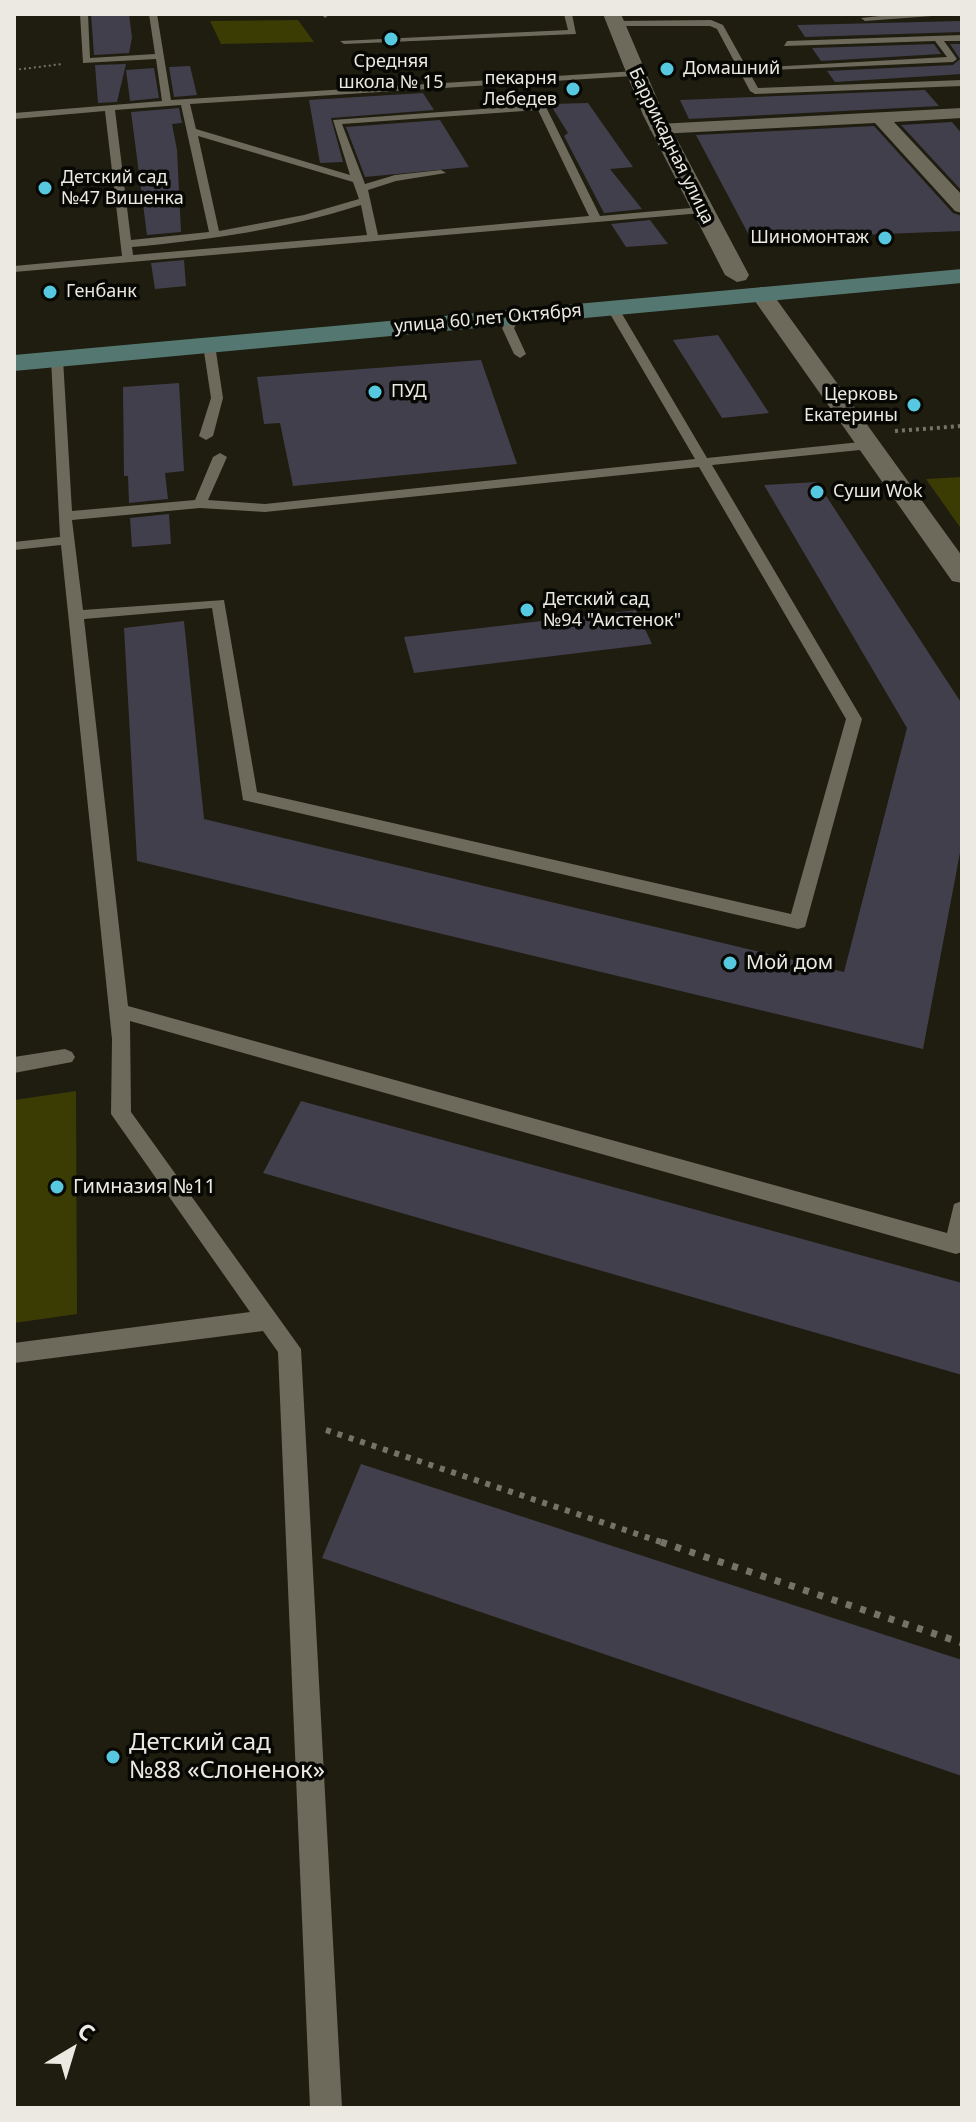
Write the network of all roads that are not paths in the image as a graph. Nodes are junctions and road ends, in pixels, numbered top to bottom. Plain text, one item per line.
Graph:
1 (84, 14) edge
2 (153, 14) edge
3 (568, 14) edge
4 (955, 14) edge
5 (865, 18) dead end
6 (614, 19) edge
7 (962, 38) edge
8 (938, 39) junction
9 (344, 41) dead end
10 (787, 44) dead end
11 (159, 56) junction
12 (957, 60) edge
13 (772, 67) dead end
14 (633, 73) junction
15 (962, 83) edge
16 (185, 101) junction
17 (167, 103) junction
18 (110, 110) junction
19 (962, 113) edge
20 (14, 116) edge
21 (879, 117) junction
22 (658, 129) junction
23 (192, 131) junction
24 (441, 173) dead end
25 (361, 190) junction
26 (962, 207) edge
27 (702, 210) junction
28 (596, 219) junction
29 (215, 236) junction
30 (373, 238) junction
31 (126, 244) junction
32 (962, 255) edge
33 (128, 259) junction
34 (14, 269) edge
35 (737, 275) junction
36 (962, 276) edge
37 (761, 294) junction
38 (612, 307) junction
39 (505, 320) junction
40 (204, 333) junction
41 (520, 354) dead end
42 (57, 359) junction
43 (14, 363) edge
44 (206, 436) dead end
45 (879, 438) junction
46 (220, 457) dead end
47 (703, 463) junction
48 (200, 504) junction
49 (65, 516) junction
50 (68, 540) junction
51 (14, 546) edge
52 (962, 575) edge
53 (76, 615) junction
54 (119, 1011) junction
55 (65, 1057) dead end
56 (14, 1065) edge
57 (962, 1210) edge
58 (269, 1320) junction
59 (14, 1353) edge
60 (326, 2108) edge

1 - 11 lane
2 - 11 lane
3 - 9 lane
4 - 5 lane
6 - 14 street, Баррикадная улица
6 - 15 lane
7 - 8 lane
8 - 10 lane
8 - 12 lane
11 - 17 lane
12 - 13 lane
14 - 16 lane
14 - 22 street, Баррикадная улица
16 - 17 lane
16 - 23 lane
17 - 18 lane
18 - 20 lane
18 - 31 lane
19 - 21 street
21 - 22 street
21 - 26 street
22 - 27 street, Баррикадная улица
23 - 25 lane
23 - 29 lane
24 - 25 lane
25 - 28 lane
25 - 29 lane
25 - 30 lane
27 - 28 lane
27 - 35 street, Баррикадная улица
28 - 30 lane
29 - 31 lane
30 - 33 lane
31 - 33 lane
32 - 35 main road, улица 60 лет Октября
33 - 34 lane
35 - 40 main road, улица 60 лет Октября
36 - 37 main road, улица 60 лет Октября
37 - 38 main road, улица 60 лет Октября
37 - 45 street
38 - 39 main road, улица 60 лет Октября
38 - 47 lane
39 - 40 main road, улица 60 лет Октября
39 - 41 lane
40 - 42 main road, улица 60 лет Октября
40 - 44 lane
42 - 43 main road, улица 60 лет Октября
42 - 49 lane
45 - 47 lane
45 - 52 street
46 - 48 lane
47 - 48 lane
47 - 53 lane
48 - 49 lane
49 - 50 lane
50 - 51 lane
50 - 53 lane
53 - 54 lane
54 - 57 lane
54 - 58 lane
55 - 56 lane
58 - 59 lane
58 - 60 lane

